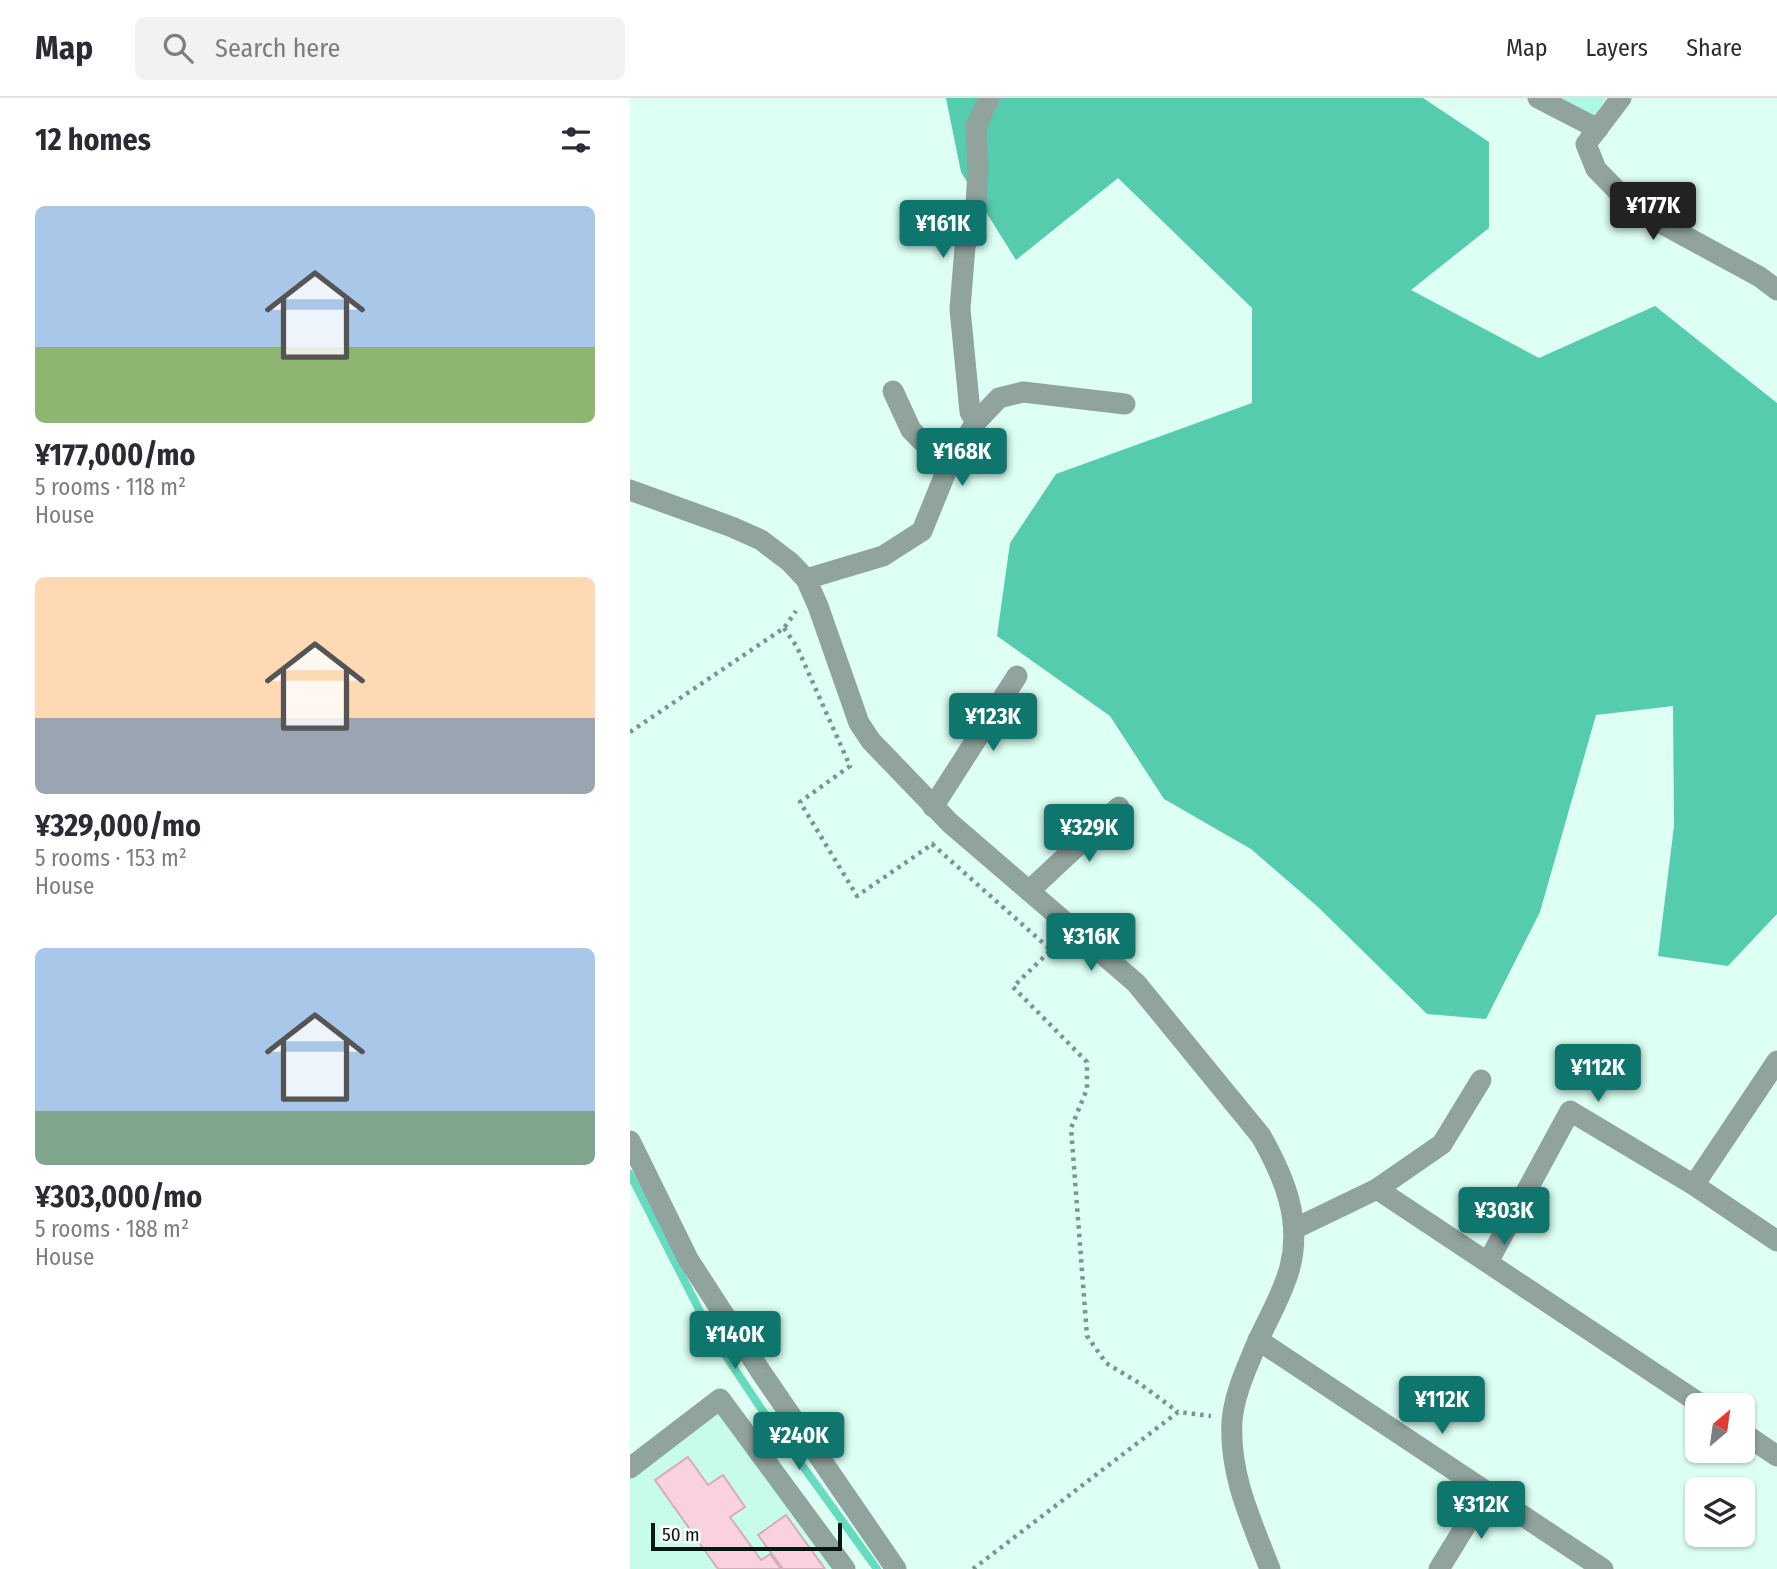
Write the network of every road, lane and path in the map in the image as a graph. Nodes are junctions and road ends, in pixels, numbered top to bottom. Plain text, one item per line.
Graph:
1 (989, 98) edge
2 (1538, 98) edge
3 (1621, 98) edge
4 (1598, 129) junction
5 (1777, 290) edge
6 (893, 391) dead end
7 (1125, 404) dead end
8 (976, 422) junction
9 (948, 467) junction
10 (630, 490) edge
11 (806, 579) junction
12 (784, 628) junction
13 (1017, 676) dead end
14 (630, 732) edge
15 (933, 807) junction
16 (1119, 807) dead end
17 (950, 823) junction
18 (932, 844) junction
19 (1029, 891) junction
20 (1777, 1061) edge
21 (1481, 1080) dead end
22 (630, 1141) edge
23 (1694, 1185) junction
24 (1377, 1189) junction
25 (1294, 1229) junction
26 (1777, 1241) edge
27 (1488, 1262) junction
28 (1258, 1340) junction
29 (1685, 1394) edge
30 (1178, 1412) junction
31 (1232, 1419) junction
32 (1755, 1441) edge
33 (1777, 1456) edge
34 (630, 1468) edge
35 (1487, 1491) junction
36 (845, 1569) edge
37 (896, 1569) edge
38 (973, 1569) edge
39 (1270, 1569) edge
40 (1440, 1569) edge
41 (1603, 1569) edge

1 - 8 street
2 - 4 street
3 - 4 street
4 - 5 street
6 - 9 street
7 - 8 street
8 - 9 street
9 - 11 street
10 - 11 street
11 - 12 path
11 - 15 street
12 - 14 path
12 - 18 path
13 - 15 street
15 - 17 street
16 - 19 street
17 - 18 path
17 - 19 street
18 - 30 path
19 - 25 street
20 - 23 street
21 - 24 street
22 - 37 street
23 - 26 street
23 - 27 street
24 - 25 street
24 - 27 street
25 - 28 street
27 - 29 street
28 - 31 street
28 - 35 street
30 - 31 path
30 - 38 path
31 - 39 street
32 - 33 street
34 - 36 street
35 - 40 street
35 - 41 street

